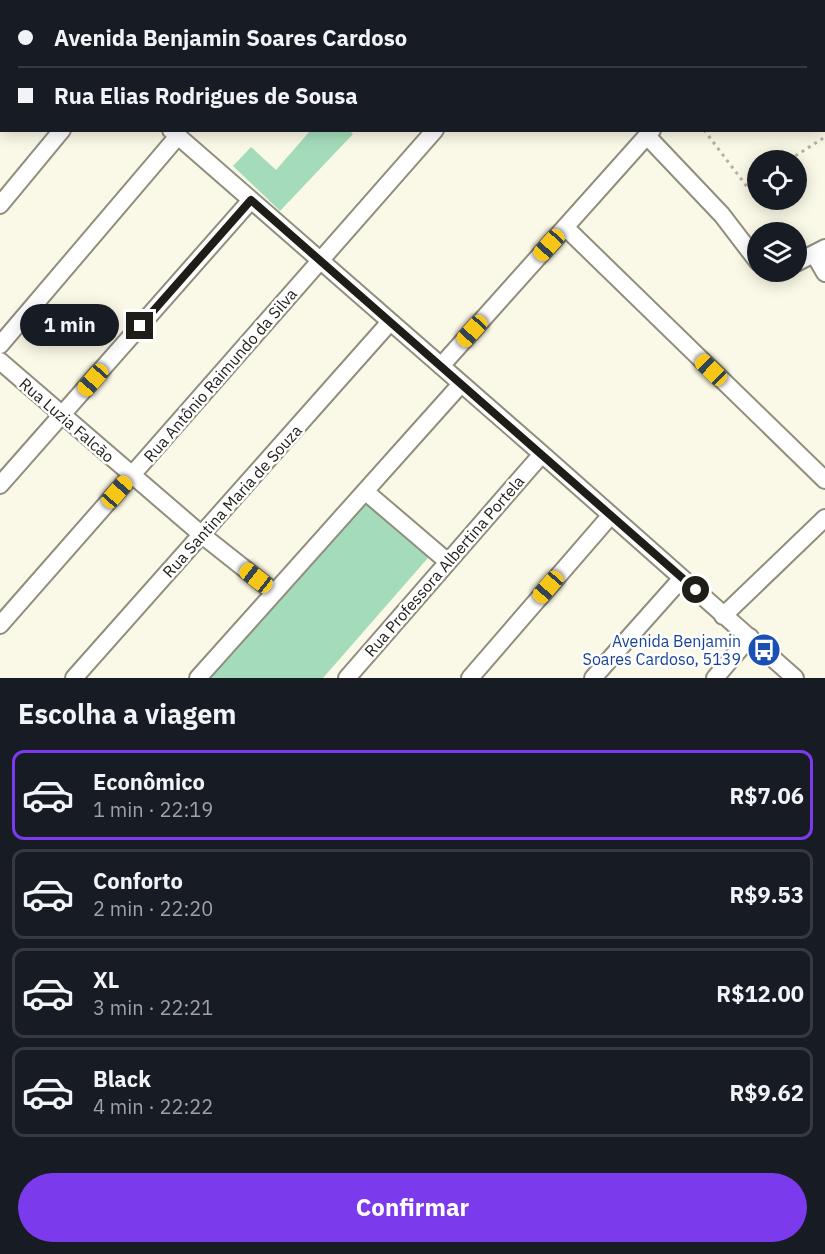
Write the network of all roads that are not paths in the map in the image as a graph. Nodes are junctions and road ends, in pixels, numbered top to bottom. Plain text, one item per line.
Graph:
1 (60, 132) edge
2 (433, 132) edge
3 (174, 133) edge
4 (649, 133) edge
5 (251, 200) junction
6 (0, 205) edge
7 (565, 227) junction
8 (747, 248) edge
9 (819, 251) edge
10 (320, 260) junction
11 (825, 273) edge
12 (390, 322) junction
13 (0, 345) edge
14 (0, 361) edge
15 (441, 366) junction
16 (461, 384) junction
17 (61, 416) junction
18 (542, 454) junction
19 (132, 475) junction
20 (825, 480) edge
21 (0, 485) edge
22 (366, 492) junction
23 (611, 515) junction
24 (825, 518) edge
25 (202, 536) junction
26 (448, 562) junction
27 (682, 578) junction
28 (274, 592) junction
29 (723, 615) junction
30 (0, 625) edge
31 (750, 638) junction
32 (357, 674) edge
33 (74, 678) edge
34 (198, 678) edge
35 (470, 678) edge
36 (593, 678) edge
37 (715, 678) edge
38 (795, 678) edge

1 - 6 street
2 - 10 street, Rua Antônio Raimundo da Silva
3 - 5 street
3 - 13 street
4 - 7 street
4 - 8 street
5 - 10 street
5 - 17 street
7 - 15 street
7 - 20 street
9 - 11 street
10 - 12 street
10 - 19 street, Rua Antônio Raimundo da Silva
12 - 15 street
12 - 25 street, Rua Santina Maria de Souza
14 - 17 street, Rua Luzia Falcão
15 - 16 street
16 - 18 street
16 - 22 street
17 - 19 street, Rua Luzia Falcão
17 - 21 street
18 - 23 street
18 - 26 street, Rua Professora Albertina Portela
19 - 25 street, Rua Luzia Falcão
19 - 30 street, Rua Antônio Raimundo da Silva
22 - 26 street
22 - 28 street
23 - 27 street
23 - 35 street
24 - 29 street
25 - 28 street, Rua Luzia Falcão
25 - 33 street, Rua Santina Maria de Souza
26 - 32 street, Rua Professora Albertina Portela
27 - 29 street
27 - 36 street
28 - 34 street
29 - 31 street
31 - 37 street
31 - 38 street

